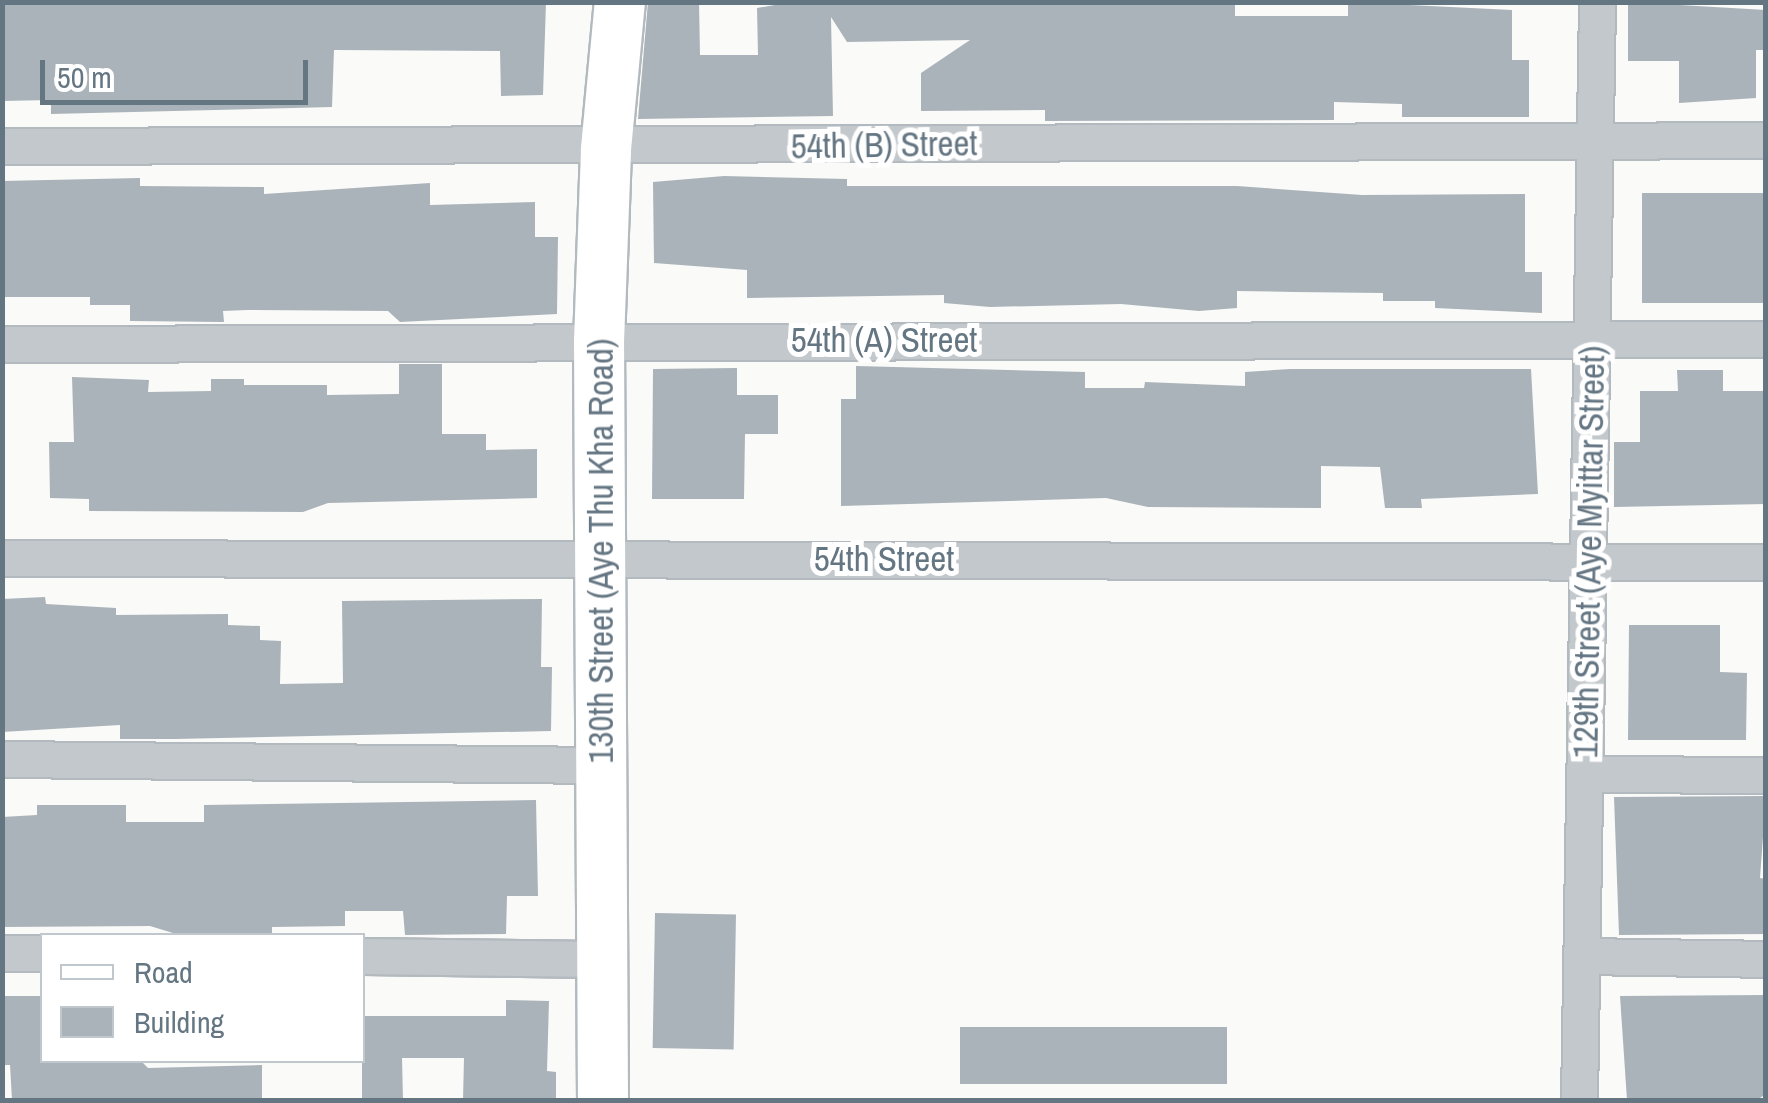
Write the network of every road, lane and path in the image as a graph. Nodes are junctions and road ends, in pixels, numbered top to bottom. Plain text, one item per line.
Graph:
1 (620, 2) edge
2 (1597, 2) edge
3 (1596, 136) junction
4 (1766, 140) edge
5 (2, 146) edge
6 (606, 149) junction
7 (1593, 337) junction
8 (1766, 338) edge
9 (599, 342) junction
10 (2, 344) edge
11 (2, 558) edge
12 (603, 558) junction
13 (1592, 560) junction
14 (1766, 562) edge
15 (2, 759) edge
16 (602, 765) junction
17 (1585, 774) junction
18 (1766, 775) edge
19 (2, 953) edge
20 (40, 953) edge
21 (365, 956) edge
22 (1582, 956) junction
23 (601, 958) junction
24 (1766, 959) edge
25 (604, 1100) edge
26 (1579, 1100) edge

1 - 6 street, 130th Street (Aye Thu Kha Road)
2 - 3 street, 129th Street (Aye Myittar Street)
3 - 4 street, 54th (B) Street
3 - 6 street, 54th (B) Street
3 - 7 street, 129th Street (Aye Myittar Street)
5 - 6 street, 54th (B) Street
6 - 9 street, 130th Street (Aye Thu Kha Road)
7 - 8 street, 54th (A) Street
7 - 9 street, 54th (A) Street
7 - 13 street, 129th Street (Aye Myittar Street)
9 - 10 street, 54th (A) Street
9 - 12 street, 130th Street (Aye Thu Kha Road)
11 - 12 street, 54th Street
12 - 13 street, 54th Street
12 - 16 street, 130th Street (Aye Thu Kha Road)
13 - 14 street, 54th Street
13 - 17 street, 129th Street (Aye Myittar Street)
15 - 16 street
16 - 23 street, 130th Street (Aye Thu Kha Road)
17 - 18 street
17 - 22 street, 129th Street (Aye Myittar Street)
19 - 20 street
21 - 23 street
22 - 24 street
22 - 26 street, 129th Street (Aye Myittar Street)
23 - 25 street, 130th Street (Aye Thu Kha Road)

